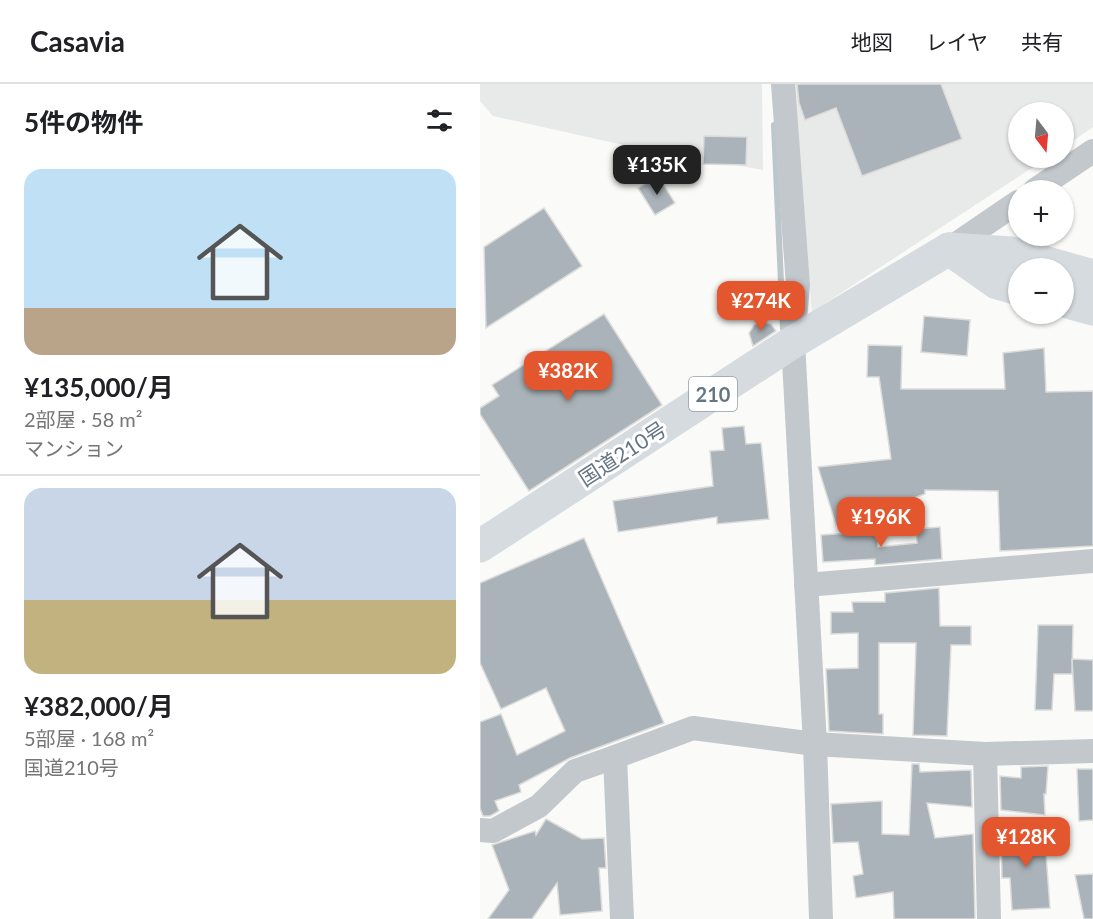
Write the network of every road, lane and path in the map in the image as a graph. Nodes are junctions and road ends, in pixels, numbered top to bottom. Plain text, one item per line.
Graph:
1 (783, 84) edge
2 (1093, 151) edge
3 (1050, 180) edge
4 (1008, 209) edge
5 (949, 249) junction
6 (1093, 276) edge
7 (1008, 286) edge
8 (1074, 304) edge
9 (1093, 309) edge
10 (793, 342) junction
11 (480, 546) edge
12 (1093, 561) edge
13 (806, 585) junction
14 (815, 744) junction
15 (1093, 751) edge
16 (985, 754) junction
17 (615, 757) junction
18 (480, 830) edge
19 (622, 919) edge
20 (821, 919) edge
21 (989, 919) edge

1 - 10 street
2 - 3 street
4 - 5 street
5 - 6 highway
5 - 7 highway
5 - 10 highway, 国道210号 / 210
8 - 9 highway
10 - 11 highway, 国道210号 / 210
10 - 13 street
12 - 13 street
13 - 14 street
14 - 16 street
14 - 17 street
14 - 20 street
15 - 16 street
16 - 21 street
17 - 18 street
17 - 19 street

